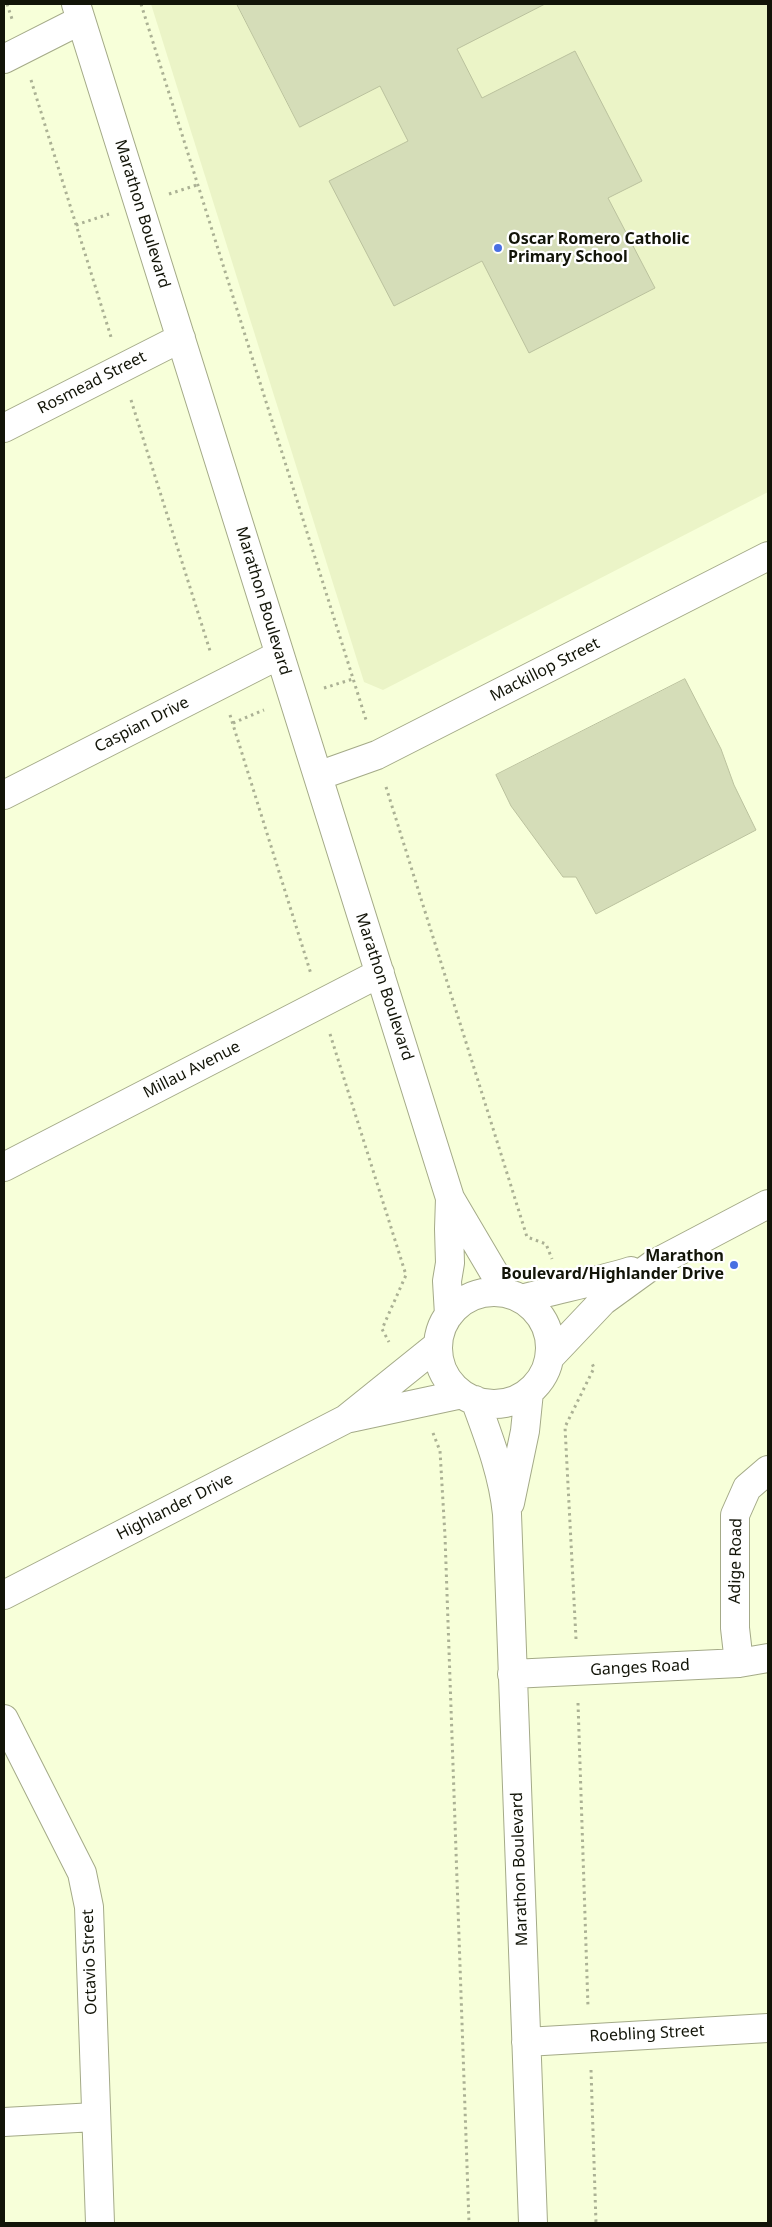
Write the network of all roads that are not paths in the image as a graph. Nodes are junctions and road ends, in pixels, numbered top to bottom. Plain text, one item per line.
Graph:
1 (78, 12) edge
2 (13, 55) edge
3 (181, 338) junction
4 (4, 428) edge
5 (768, 556) edge
6 (279, 655) junction
7 (318, 776) junction
8 (4, 794) edge
9 (380, 973) junction
10 (4, 1167) edge
11 (450, 1198) junction
12 (768, 1204) edge
13 (654, 1264) junction
14 (513, 1296) junction
15 (449, 1315) junction
16 (438, 1345) junction
17 (550, 1358) junction
18 (529, 1392) junction
19 (469, 1397) junction
20 (346, 1419) junction
21 (768, 1470) edge
22 (507, 1514) junction
23 (4, 1595) edge
24 (768, 1658) edge
25 (739, 1663) junction
26 (512, 1674) junction
27 (4, 1719) edge
28 (768, 2028) edge
29 (526, 2042) junction
30 (95, 2117) junction
31 (4, 2122) edge
32 (100, 2223) edge
33 (533, 2223) edge

1 - 2 street
1 - 3 street, Marathon Boulevard
3 - 4 street, Rosmead Street
3 - 6 street, Marathon Boulevard
5 - 7 street, Mackillop Street
6 - 7 street, Marathon Boulevard
6 - 8 street, Caspian Drive
7 - 9 street, Marathon Boulevard
9 - 10 street, Millau Avenue
9 - 11 street, Marathon Boulevard
11 - 14 street, Marathon Boulevard
11 - 15 street, Marathon Boulevard
12 - 13 street
13 - 14 street
13 - 17 street
14 - 15 street
14 - 17 street
15 - 16 street
16 - 19 street
16 - 20 street, Highlander Drive
17 - 18 street
18 - 19 street
18 - 22 street, Marathon Boulevard
19 - 20 street, Highlander Drive
19 - 22 street, Marathon Boulevard
20 - 23 street, Highlander Drive
21 - 25 street, Adige Road
22 - 26 street, Marathon Boulevard
24 - 25 street, Ganges Road
25 - 26 street, Ganges Road
26 - 29 street, Marathon Boulevard
27 - 30 street, Octavio Street
28 - 29 street, Roebling Street
29 - 33 street, Marathon Boulevard
30 - 31 street
30 - 32 street, Octavio Street

